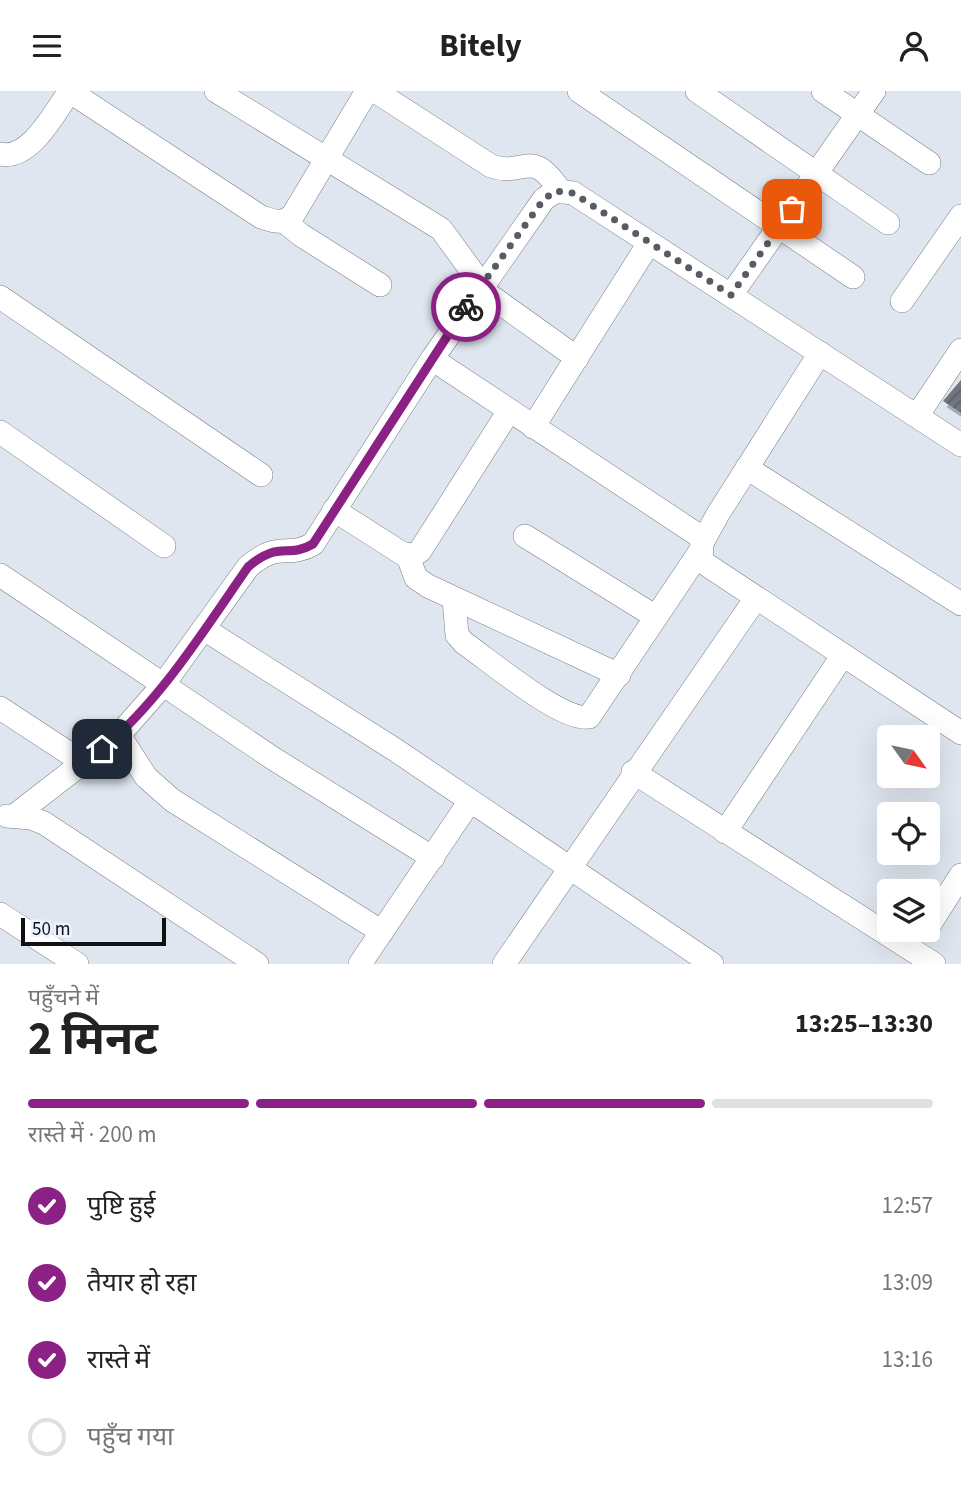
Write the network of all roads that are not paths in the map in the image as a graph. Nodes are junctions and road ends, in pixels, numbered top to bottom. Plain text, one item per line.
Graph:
1 (69, 91) edge
2 (216, 91) edge
3 (367, 91) edge
4 (374, 91) edge
5 (579, 91) edge
6 (696, 91) edge
7 (823, 91) edge
8 (874, 91) edge
9 (858, 115) junction
10 (0, 153) edge
11 (328, 157) junction
12 (929, 163) dead end
13 (817, 173) junction
14 (561, 192) junction
15 (961, 216) edge
16 (285, 222) junction
17 (888, 223) dead end
18 (780, 227) junction
19 (649, 243) junction
20 (853, 277) dead end
21 (380, 285) dead end
22 (481, 285) junction
23 (731, 295) junction
24 (902, 301) dead end
25 (2, 302) edge
26 (961, 349) edge
27 (820, 353) junction
28 (577, 358) junction
29 (432, 359) junction
30 (509, 411) junction
31 (917, 416) junction
32 (533, 427) junction
33 (0, 432) edge
34 (961, 445) edge
35 (747, 468) junction
36 (261, 475) dead end
37 (334, 510) junction
38 (526, 535) dead end
39 (164, 546) dead end
40 (702, 546) junction
41 (407, 554) junction
42 (0, 575) edge
43 (756, 598) junction
44 (454, 599) junction
45 (961, 604) edge
46 (656, 617) junction
47 (204, 629) junction
48 (843, 655) junction
49 (619, 675) junction
50 (163, 685) junction
51 (0, 708) edge
52 (961, 733) edge
53 (119, 735) junction
54 (84, 763) junction
55 (633, 772) junction
56 (470, 801) junction
57 (7, 816) edge
58 (725, 832) junction
59 (433, 858) junction
60 (570, 868) junction
61 (961, 875) edge
62 (940, 908) edge
63 (0, 914) edge
64 (382, 932) junction
65 (918, 942) edge
66 (912, 951) junction
67 (77, 964) edge
68 (257, 964) edge
69 (360, 964) edge
70 (504, 964) edge
71 (712, 964) edge
72 (934, 964) edge

1 - 10 street
1 - 16 street
2 - 11 street
3 - 11 street
4 - 14 street
5 - 18 street
6 - 13 street
7 - 9 street
8 - 9 street
9 - 12 street
9 - 13 street
11 - 16 street
11 - 22 street
13 - 17 street
13 - 18 street
14 - 19 street
14 - 22 street
15 - 24 street
16 - 21 street
18 - 20 street
18 - 23 street
19 - 23 street
19 - 28 street
22 - 28 street
22 - 29 street
23 - 27 street
25 - 36 street
26 - 31 street
27 - 31 street
27 - 35 street
28 - 32 street
29 - 30 street
29 - 37 street
30 - 32 street
30 - 41 street
31 - 34 street
32 - 40 street
33 - 39 street
35 - 40 street
35 - 45 street
37 - 41 street
37 - 47 street
38 - 46 street
40 - 43 street
40 - 46 street
41 - 44 street
42 - 50 street
43 - 48 street
43 - 55 street
44 - 49 street
44 - 49 street
46 - 49 street
47 - 50 street
47 - 56 street
48 - 52 street
48 - 58 street
50 - 53 street
50 - 59 street
51 - 54 street
53 - 54 street
53 - 64 street
54 - 57 street
55 - 58 street
55 - 60 street
56 - 59 street
56 - 60 street
57 - 68 street
58 - 66 street
59 - 64 street
60 - 70 street
60 - 71 street
61 - 62 street
63 - 67 street
64 - 69 street
65 - 66 street
66 - 72 street

